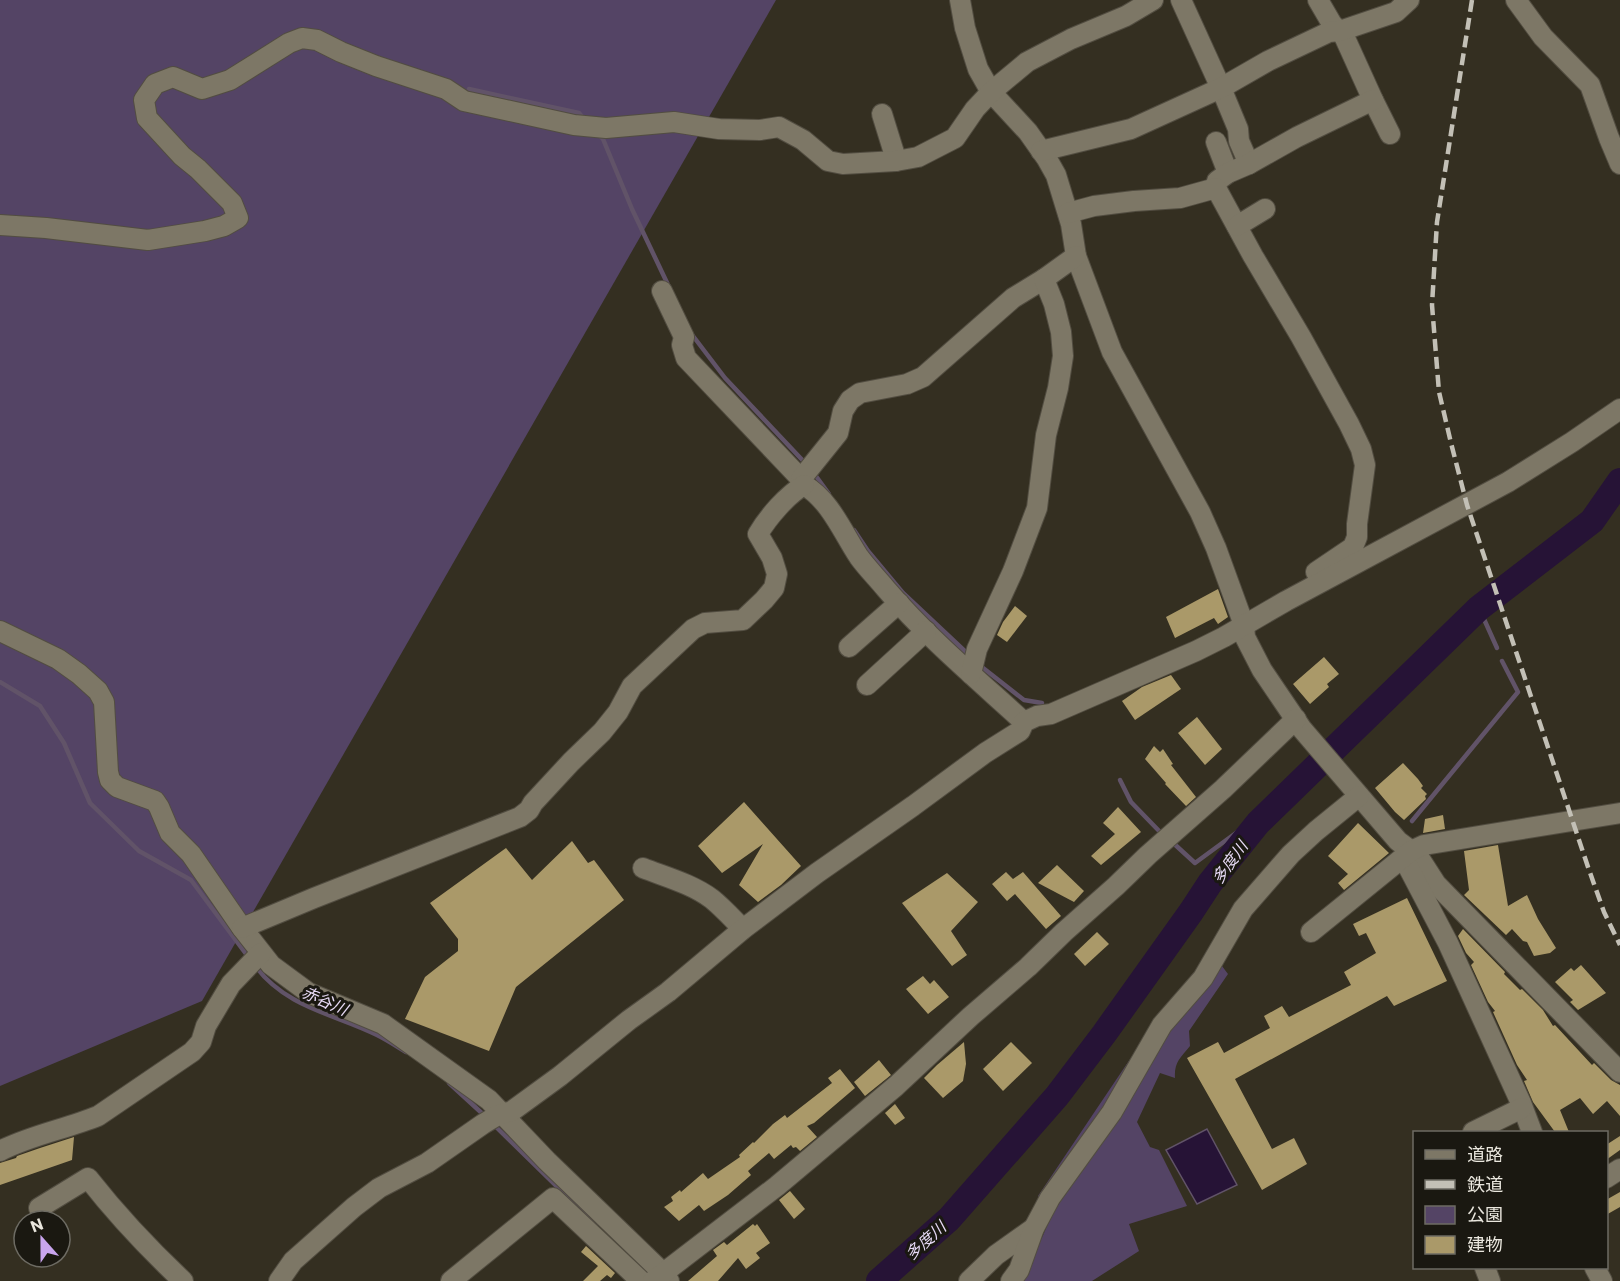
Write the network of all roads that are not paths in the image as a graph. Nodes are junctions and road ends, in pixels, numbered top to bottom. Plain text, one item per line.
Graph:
1 (960, 0) edge
2 (1153, 0) edge
3 (1181, 0) edge
4 (1318, 0) edge
5 (1409, 0) edge
6 (1516, 0) edge
7 (1340, 31) junction
8 (1221, 88) junction
9 (991, 92) junction
10 (1372, 100) junction
11 (882, 114) dead end
12 (1390, 134) dead end
13 (1216, 142) dead end
14 (1041, 151) junction
15 (896, 161) junction
16 (1249, 164) junction
17 (1620, 164) edge
18 (1222, 180) junction
19 (1265, 209) dead end
20 (1068, 213) junction
21 (0, 225) edge
22 (1236, 226) junction
23 (1076, 256) junction
24 (1044, 279) junction
25 (662, 291) dead end
26 (1620, 409) edge
27 (803, 482) junction
28 (1286, 601) junction
29 (899, 603) junction
30 (1244, 625) junction
31 (926, 631) junction
32 (1, 634) edge
33 (849, 647) dead end
34 (971, 674) junction
35 (867, 685) dead end
36 (1024, 722) junction
37 (1299, 724) junction
38 (1357, 794) junction
39 (1620, 813) edge
40 (1407, 855) junction
41 (643, 868) dead end
42 (242, 928) junction
43 (743, 929) junction
44 (1311, 932) dead end
45 (261, 953) junction
46 (1620, 1072) edge
47 (1522, 1108) junction
48 (495, 1118) junction
49 (1475, 1131) edge
50 (1532, 1131) edge
51 (0, 1151) edge
52 (39, 1208) dead end
53 (1034, 1228) junction
54 (286, 1278) edge
55 (662, 1278) edge
56 (183, 1281) edge
57 (451, 1281) edge
58 (641, 1281) edge
59 (969, 1281) edge
60 (1011, 1281) edge

1 - 9 street
2 - 9 street
3 - 8 street
4 - 7 street
5 - 7 street
6 - 17 street
7 - 8 street
7 - 10 street
8 - 14 street
8 - 16 street
9 - 14 street
9 - 15 street
10 - 12 street
10 - 16 street
11 - 15 street
13 - 18 street
14 - 20 street
15 - 21 street
16 - 18 street
18 - 20 street
18 - 22 street
19 - 22 street
20 - 23 street
22 - 28 street
23 - 24 street
23 - 30 street
24 - 27 street
24 - 34 street
25 - 27 street
26 - 28 street
27 - 29 street
27 - 42 street
28 - 30 street
29 - 31 street
29 - 33 street
30 - 36 street
30 - 37 street
31 - 34 street
31 - 35 street
32 - 42 street
34 - 36 street
36 - 43 street
37 - 38 street
37 - 55 street
38 - 40 street
38 - 53 street
39 - 40 street
40 - 44 street
40 - 46 street
40 - 47 street
41 - 43 street
42 - 45 street
43 - 48 street
45 - 48 street
45 - 51 street
47 - 49 street
47 - 50 street
48 - 54 street
48 - 55 street
52 - 56 street
53 - 59 street
53 - 60 street
57 - 58 street

